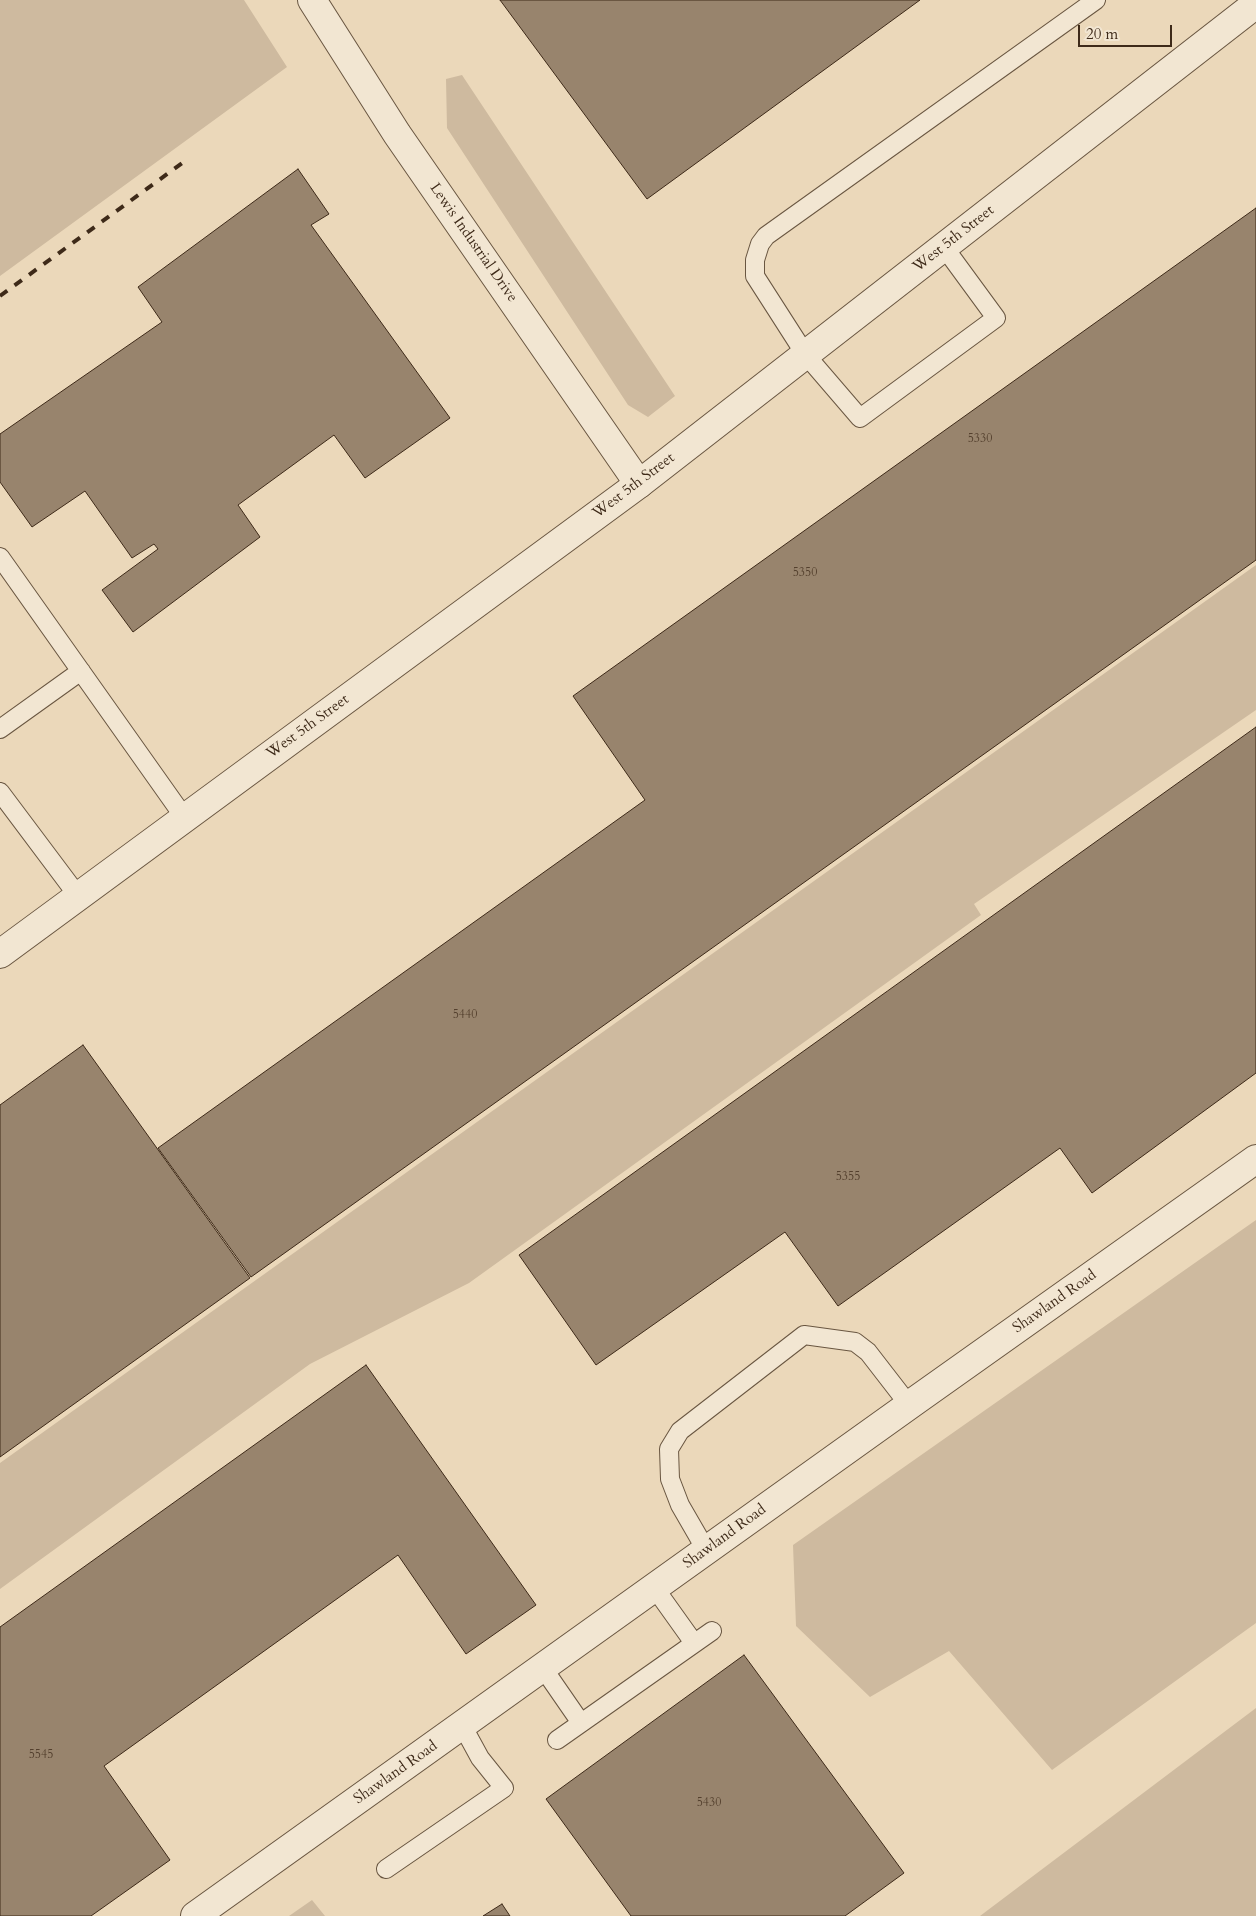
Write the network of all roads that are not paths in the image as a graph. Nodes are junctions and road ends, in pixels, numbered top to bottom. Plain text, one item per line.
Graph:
1 (312, 0) edge
2 (1096, 0) edge
3 (1256, 4) edge
4 (944, 247) junction
5 (805, 354) junction
6 (638, 484) junction
7 (0, 557) edge
8 (81, 671) junction
9 (0, 729) edge
10 (0, 792) edge
11 (184, 817) junction
12 (78, 896) junction
13 (0, 954) edge
14 (1256, 1159) edge
15 (909, 1405) junction
16 (706, 1550) junction
17 (654, 1587) junction
18 (712, 1631) dead end
19 (694, 1643) junction
20 (543, 1668) junction
21 (581, 1723) junction
22 (462, 1726) junction
23 (557, 1740) dead end
24 (386, 1869) dead end
25 (195, 1916) edge

1 - 6 street, Lewis Industrial Drive
2 - 5 lane
3 - 4 street, West 5th Street
4 - 5 street, West 5th Street
4 - 5 lane
5 - 6 street, West 5th Street
6 - 11 street, West 5th Street
7 - 8 lane
8 - 9 lane
8 - 11 lane
10 - 12 lane
11 - 12 street, West 5th Street
12 - 13 street, West 5th Street
14 - 15 street, Shawland Road
15 - 16 street, Shawland Road
15 - 16 lane
16 - 17 street, Shawland Road
17 - 19 lane
17 - 20 street, Shawland Road
18 - 19 lane
19 - 21 lane
20 - 21 lane
20 - 22 street, Shawland Road
21 - 23 lane
22 - 24 lane
22 - 25 street, Shawland Road

